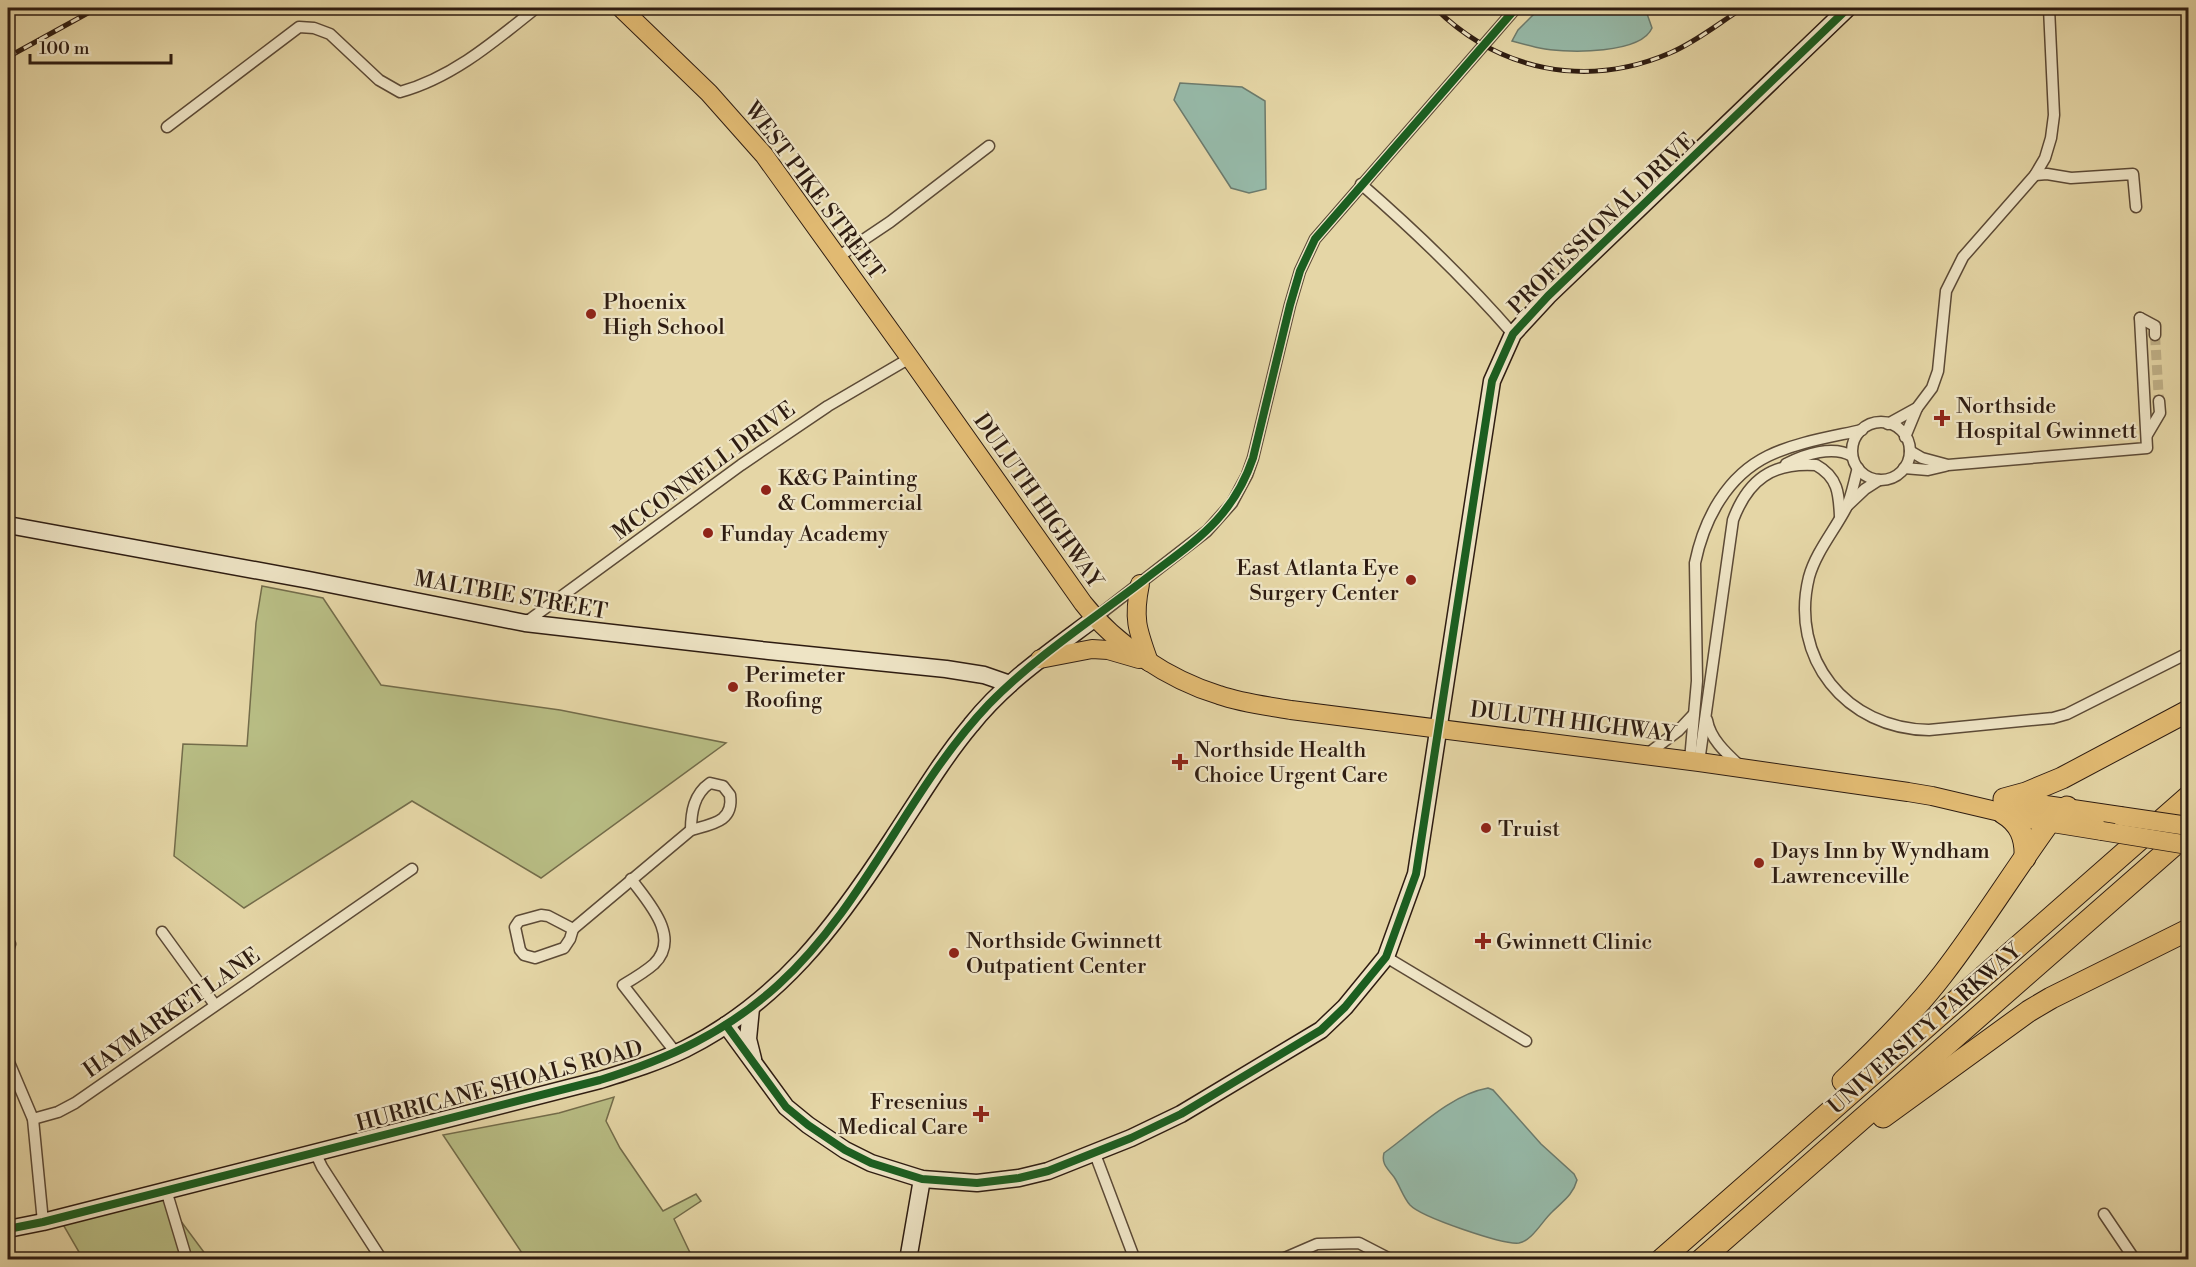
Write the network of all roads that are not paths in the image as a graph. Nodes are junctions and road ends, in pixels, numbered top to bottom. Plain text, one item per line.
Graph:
1 (536, 8) edge
2 (621, 8) edge
3 (1516, 8) edge
4 (1848, 8) edge
5 (2049, 8) edge
6 (167, 128) dead end
7 (989, 146) dead end
8 (2035, 175) junction
9 (1362, 184) junction
10 (2136, 207) dead end
11 (838, 257) junction
12 (1513, 334) junction
13 (2155, 335) dead end
14 (910, 358) junction
15 (2160, 401) tunnel mouth
16 (1917, 408) junction
17 (1888, 424) junction
18 (1862, 430) junction
19 (2147, 436) junction
20 (1905, 437) junction
21 (1910, 451) junction
22 (1852, 456) junction
23 (1948, 465) junction
24 (1858, 468) junction
25 (1904, 468) junction
26 (1775, 470) junction
27 (1879, 480) junction
28 (1846, 506) junction
29 (1840, 518) junction
30 (8, 525) edge
31 (1140, 584) junction
32 (1095, 618) junction
33 (525, 623) junction
34 (2188, 653) edge
35 (1040, 659) junction
36 (1149, 662) junction
37 (1010, 684) junction
38 (2188, 711) edge
39 (1700, 714) junction
40 (1438, 728) junction
41 (1646, 755) junction
42 (1694, 761) junction
43 (1741, 767) junction
44 (2062, 778) junction
45 (2188, 796) edge
46 (2003, 806) junction
47 (2060, 814) junction
48 (2188, 826) edge
49 (691, 830) junction
50 (2188, 833) edge
51 (2188, 845) edge
52 (2025, 858) junction
53 (412, 868) dead end
54 (631, 879) junction
55 (573, 929) junction
56 (2188, 930) edge
57 (162, 932) dead end
58 (1386, 957) junction
59 (215, 1005) junction
60 (751, 1008) junction
61 (726, 1025) junction
62 (1526, 1041) dead end
63 (676, 1053) junction
64 (8, 1060) edge
65 (754, 1065) junction
66 (33, 1119) junction
67 (315, 1152) junction
68 (1095, 1154) junction
69 (1796, 1177) junction
70 (922, 1179) junction
71 (166, 1190) junction
72 (2104, 1214) dead end
73 (1703, 1221) junction
74 (43, 1222) junction
75 (8, 1229) edge
76 (1294, 1256) edge
77 (187, 1260) edge
78 (382, 1260) edge
79 (908, 1260) edge
80 (1135, 1260) edge
81 (1280, 1260) edge
82 (1392, 1260) edge
83 (1661, 1260) edge
84 (1701, 1260) edge
85 (2135, 1260) edge

1 - 6 street
2 - 11 main road, WEST PIKE STREET
3 - 9 street, HURRICANE SHOALS ROAD
4 - 12 street, PROFESSIONAL DRIVE
5 - 8 street
7 - 11 street
8 - 10 street
8 - 16 street
9 - 12 street
9 - 31 street, HURRICANE SHOALS ROAD
11 - 14 main road, WEST PIKE STREET
12 - 40 street, PROFESSIONAL DRIVE
13 - 19 street
14 - 32 main road, DULUTH HIGHWAY
14 - 33 street, MCCONNELL DRIVE
15 - 19 street
16 - 17 street
16 - 20 street
17 - 18 street
17 - 20 street
18 - 22 street
18 - 39 street
19 - 23 street
20 - 21 street
21 - 23 street
21 - 25 street
22 - 24 street
22 - 26 street
23 - 25 street
24 - 27 street
24 - 28 street
25 - 27 street
26 - 29 street
26 - 39 street
27 - 28 street
28 - 29 street
29 - 34 street
30 - 33 street, MALTBIE STREET
31 - 32 street, HURRICANE SHOALS ROAD
31 - 36 main road
32 - 35 street, HURRICANE SHOALS ROAD
32 - 36 main road, DULUTH HIGHWAY
33 - 37 street, MALTBIE STREET
35 - 36 main road
35 - 37 street, HURRICANE SHOALS ROAD
36 - 40 main road, DULUTH HIGHWAY
37 - 60 street, HURRICANE SHOALS ROAD
38 - 44 highway
39 - 41 street
39 - 42 street
39 - 43 street, DULUTH HIGHWAY
40 - 41 main road, DULUTH HIGHWAY
40 - 58 street, PROFESSIONAL DRIVE
41 - 42 main road, DULUTH HIGHWAY
42 - 43 main road, DULUTH HIGHWAY
43 - 46 main road, DULUTH HIGHWAY
44 - 46 highway
44 - 47 highway
45 - 73 highway, UNIVERSITY PARKWAY
46 - 47 main road, DULUTH HIGHWAY
46 - 52 highway
47 - 48 main road, DULUTH HIGHWAY, bridge
47 - 51 main road, DULUTH HIGHWAY, bridge
47 - 52 highway
49 - 49 street
49 - 54 street
50 - 69 highway, UNIVERSITY PARKWAY
52 - 73 highway
53 - 59 street, HAYMARKET LANE
54 - 55 street
54 - 63 street
55 - 55 street
56 - 69 highway
57 - 59 street
58 - 62 street
58 - 68 street, PROFESSIONAL DRIVE
59 - 66 street, HAYMARKET LANE
60 - 61 street, HURRICANE SHOALS ROAD
60 - 65 street
61 - 63 street, HURRICANE SHOALS ROAD
61 - 65 street, PROFESSIONAL DRIVE
63 - 67 street, HURRICANE SHOALS ROAD
64 - 66 street
65 - 70 street, PROFESSIONAL DRIVE
66 - 74 street
67 - 71 street, HURRICANE SHOALS ROAD
67 - 78 street
68 - 70 street, PROFESSIONAL DRIVE
68 - 80 street
69 - 84 highway, UNIVERSITY PARKWAY
70 - 79 street
71 - 74 street, HURRICANE SHOALS ROAD
71 - 77 street
72 - 85 street
73 - 83 highway, UNIVERSITY PARKWAY
74 - 75 street, HURRICANE SHOALS ROAD
76 - 81 street
76 - 82 street

